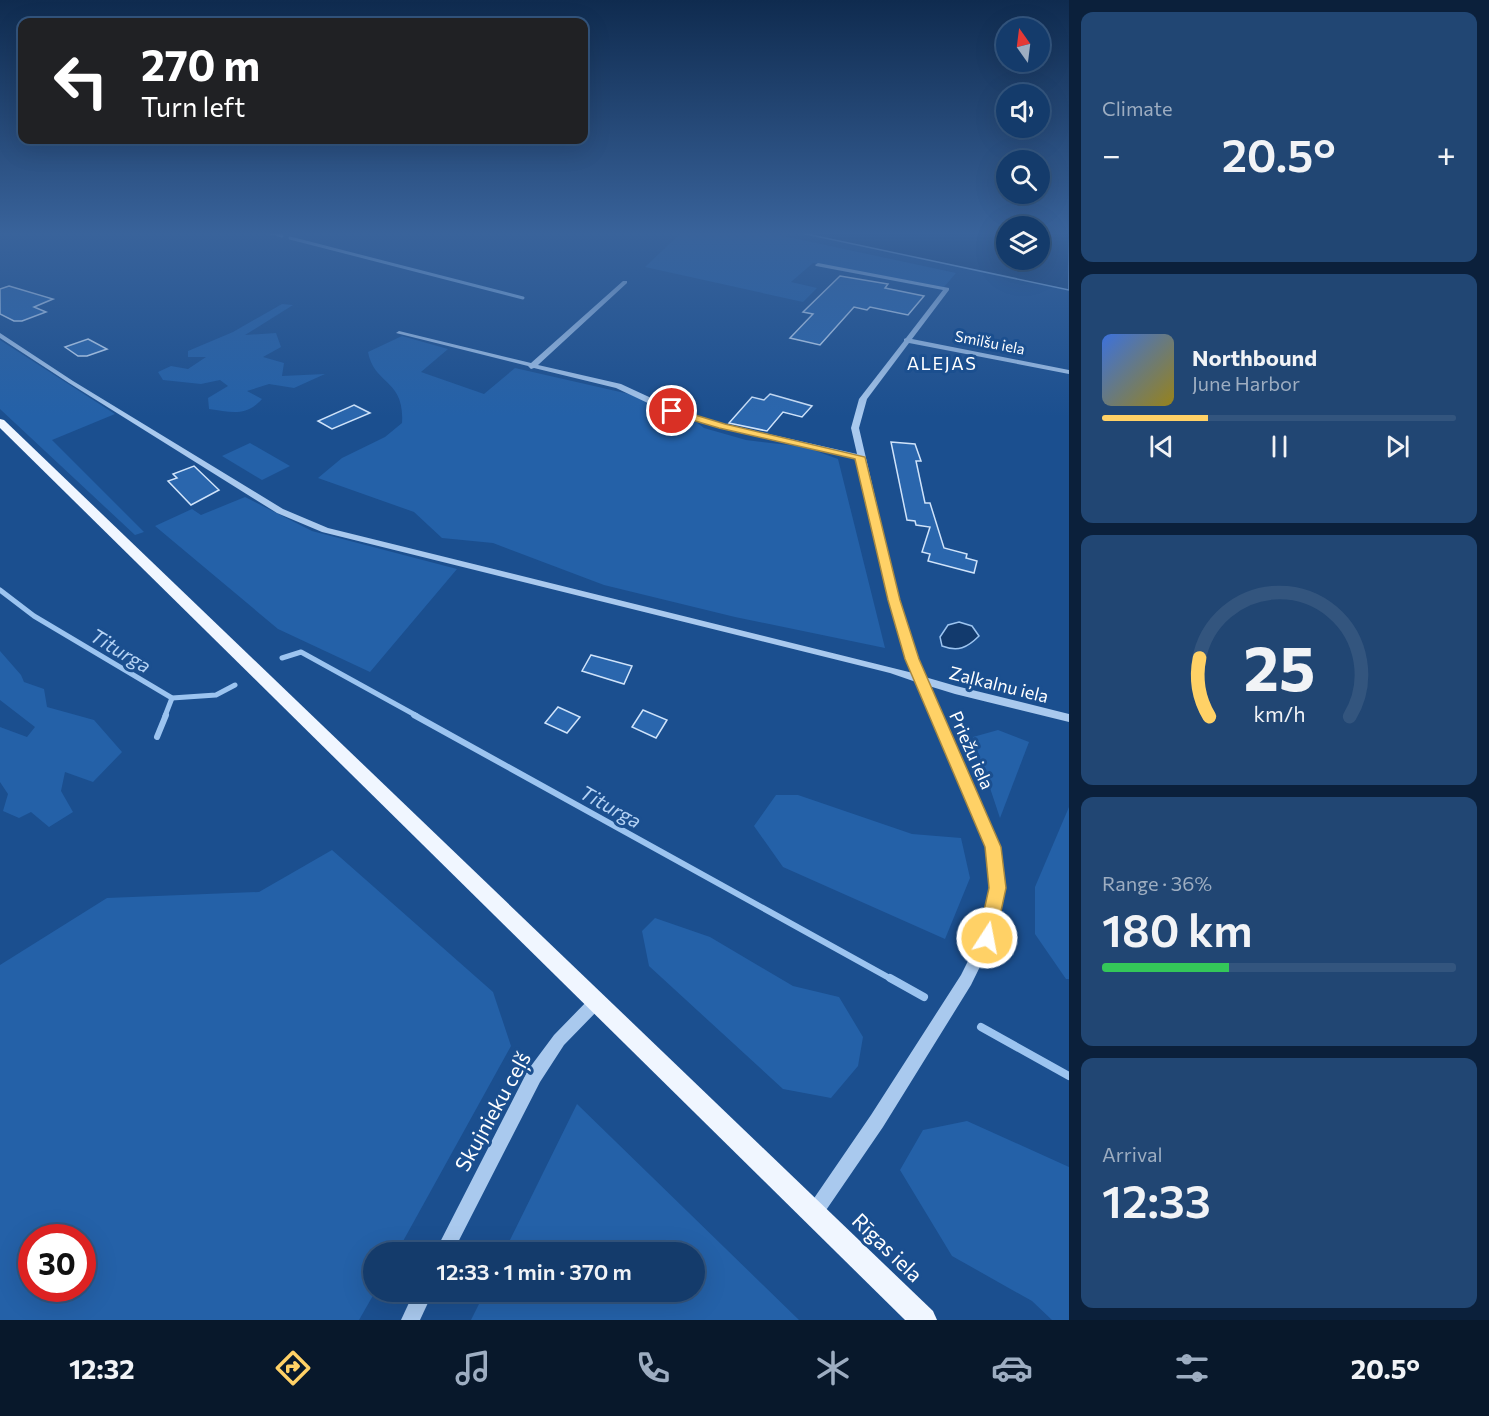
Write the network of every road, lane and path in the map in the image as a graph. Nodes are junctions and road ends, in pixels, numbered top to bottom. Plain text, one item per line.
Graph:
1 (613, 294) edge
2 (943, 294) edge
3 (399, 333) dead end
4 (0, 335) edge
5 (906, 340) junction
6 (531, 367) junction
7 (1069, 372) edge
8 (0, 422) edge
9 (860, 457) junction
10 (921, 680) junction
11 (1069, 718) edge
12 (596, 1002) junction
13 (814, 1213) junction
14 (449, 1242) edge
15 (419, 1302) edge
16 (410, 1320) edge
17 (924, 1320) edge

1 - 6 street
2 - 5 street, Priežu iela
3 - 6 street
4 - 10 street, Zaļkalnu iela
5 - 7 street, Smilšu iela
5 - 9 street, Priežu iela
6 - 9 street
8 - 12 main road, Rīgas iela
9 - 10 street, Priežu iela
10 - 11 street, Zaļkalnu iela
10 - 13 street, Priežu iela
12 - 13 main road, Rīgas iela
12 - 14 street, Skujnieku ceļš
13 - 17 main road, Rīgas iela
15 - 16 street

